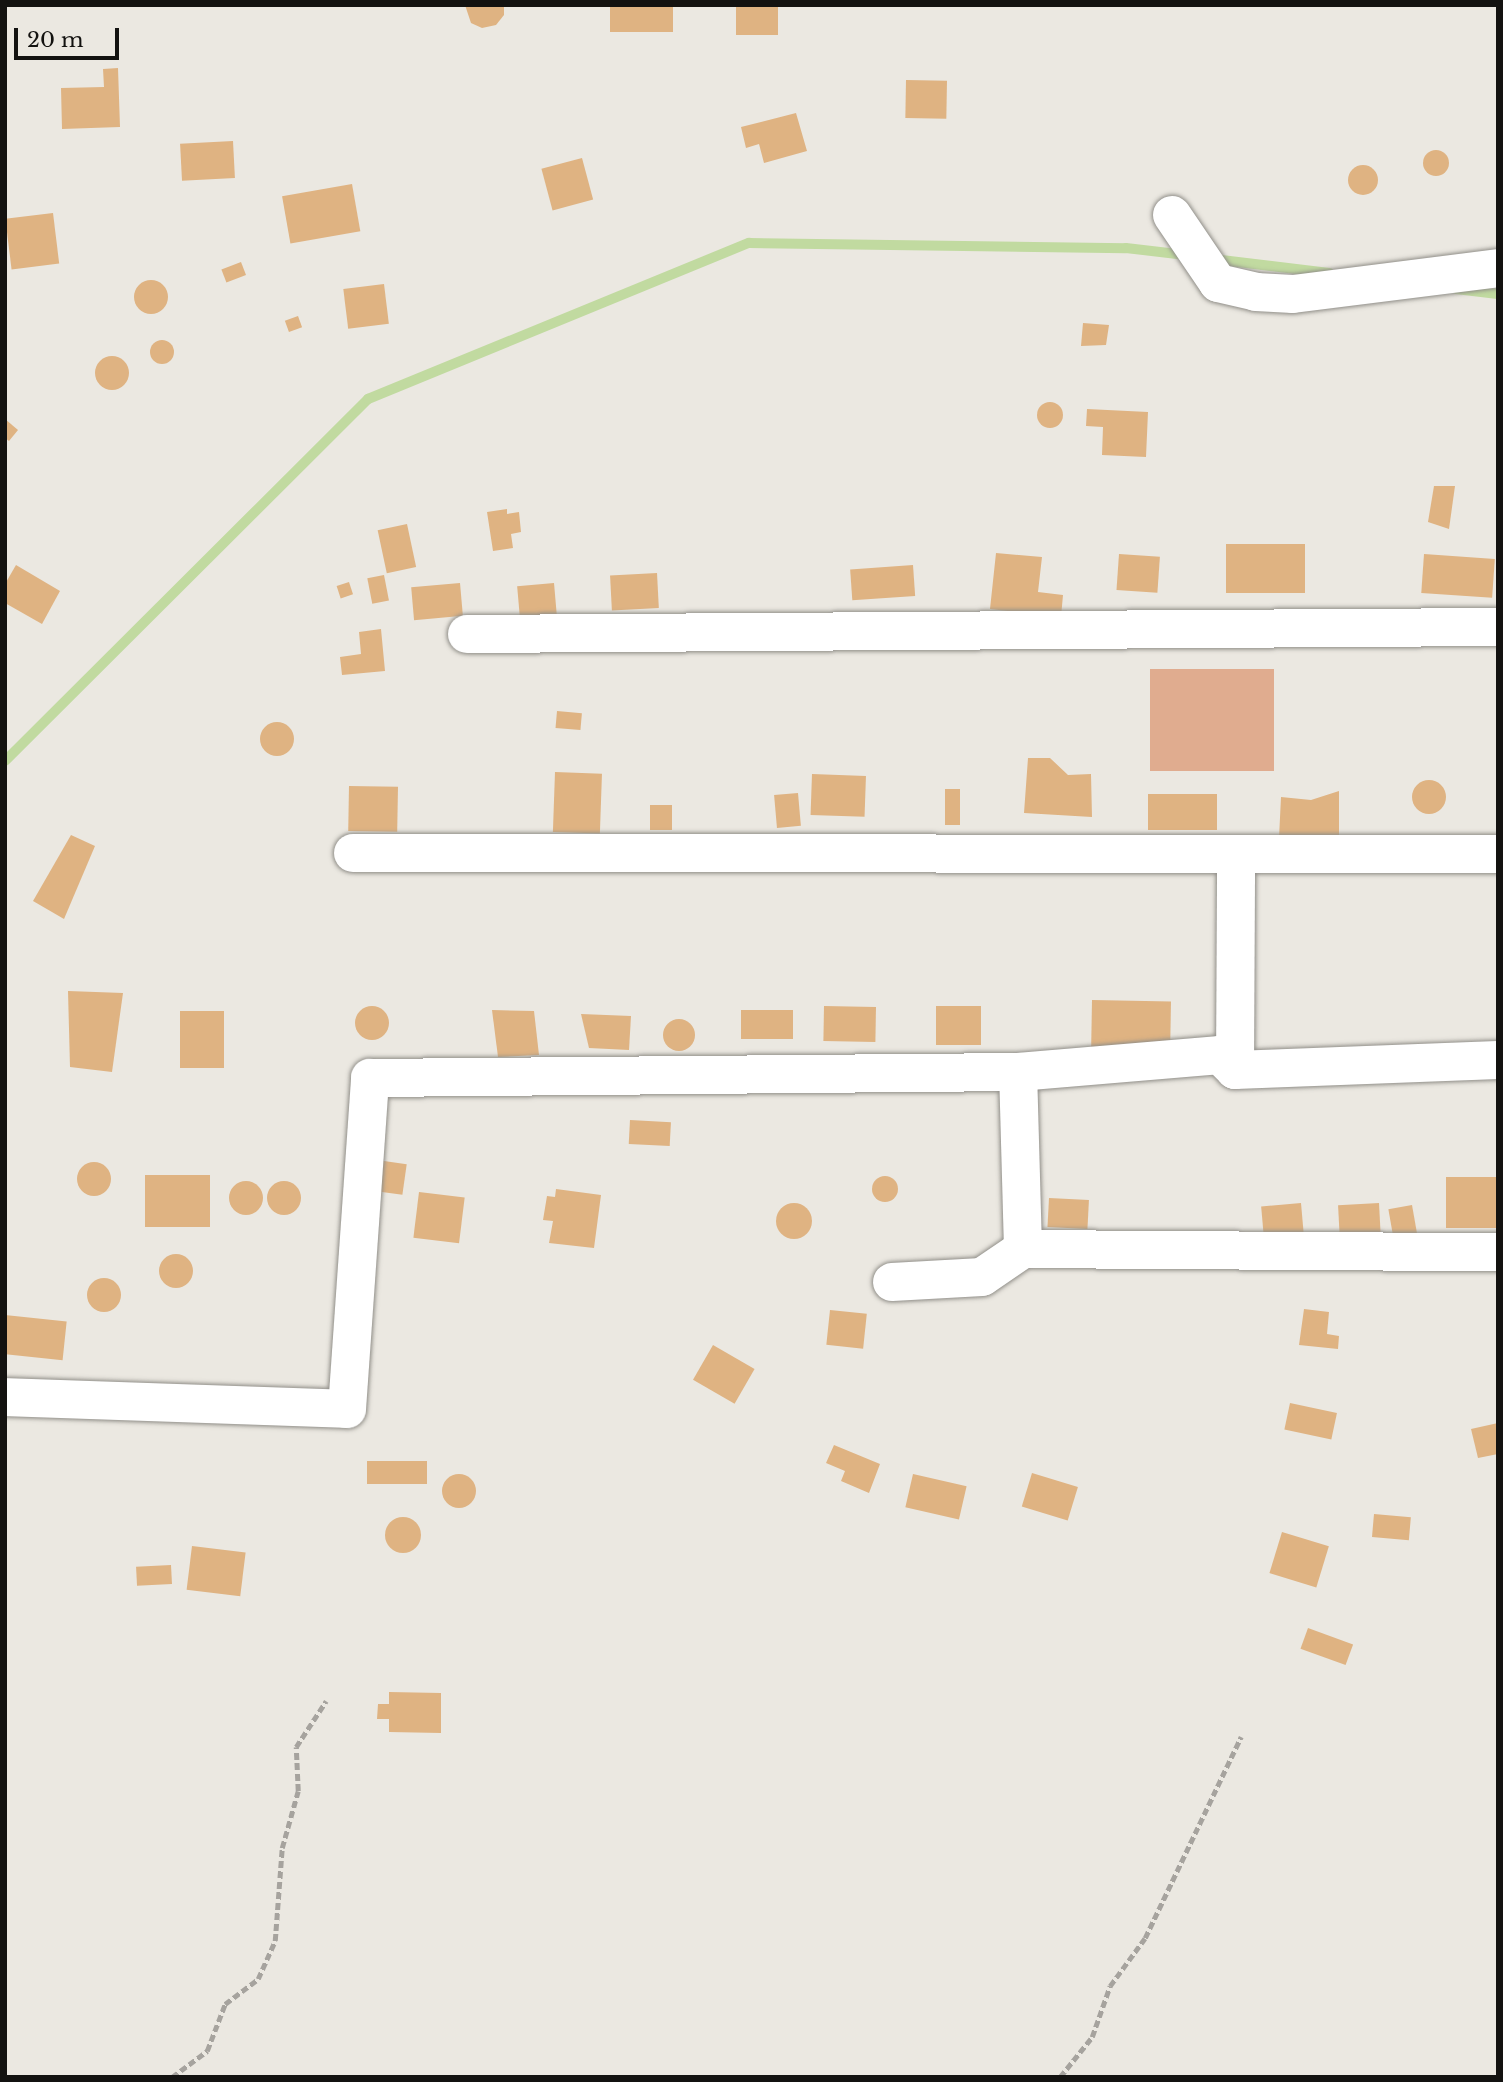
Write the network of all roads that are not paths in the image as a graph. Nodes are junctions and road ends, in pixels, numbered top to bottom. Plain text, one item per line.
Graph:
1 (1181, 230) dead end
2 (1498, 268) edge
3 (1498, 626) edge
4 (467, 634) dead end
5 (353, 853) dead end
6 (1236, 854) junction
7 (1498, 854) edge
8 (1498, 1060) edge
9 (1235, 1070) junction
10 (1018, 1072) junction
11 (1023, 1249) junction
12 (1498, 1252) edge
13 (892, 1282) dead end
14 (5, 1397) edge

1 - 2 street
3 - 4 street
5 - 6 street
6 - 7 street
6 - 9 street
8 - 9 street
9 - 10 street
10 - 11 street
10 - 14 street
11 - 12 street
11 - 13 street

